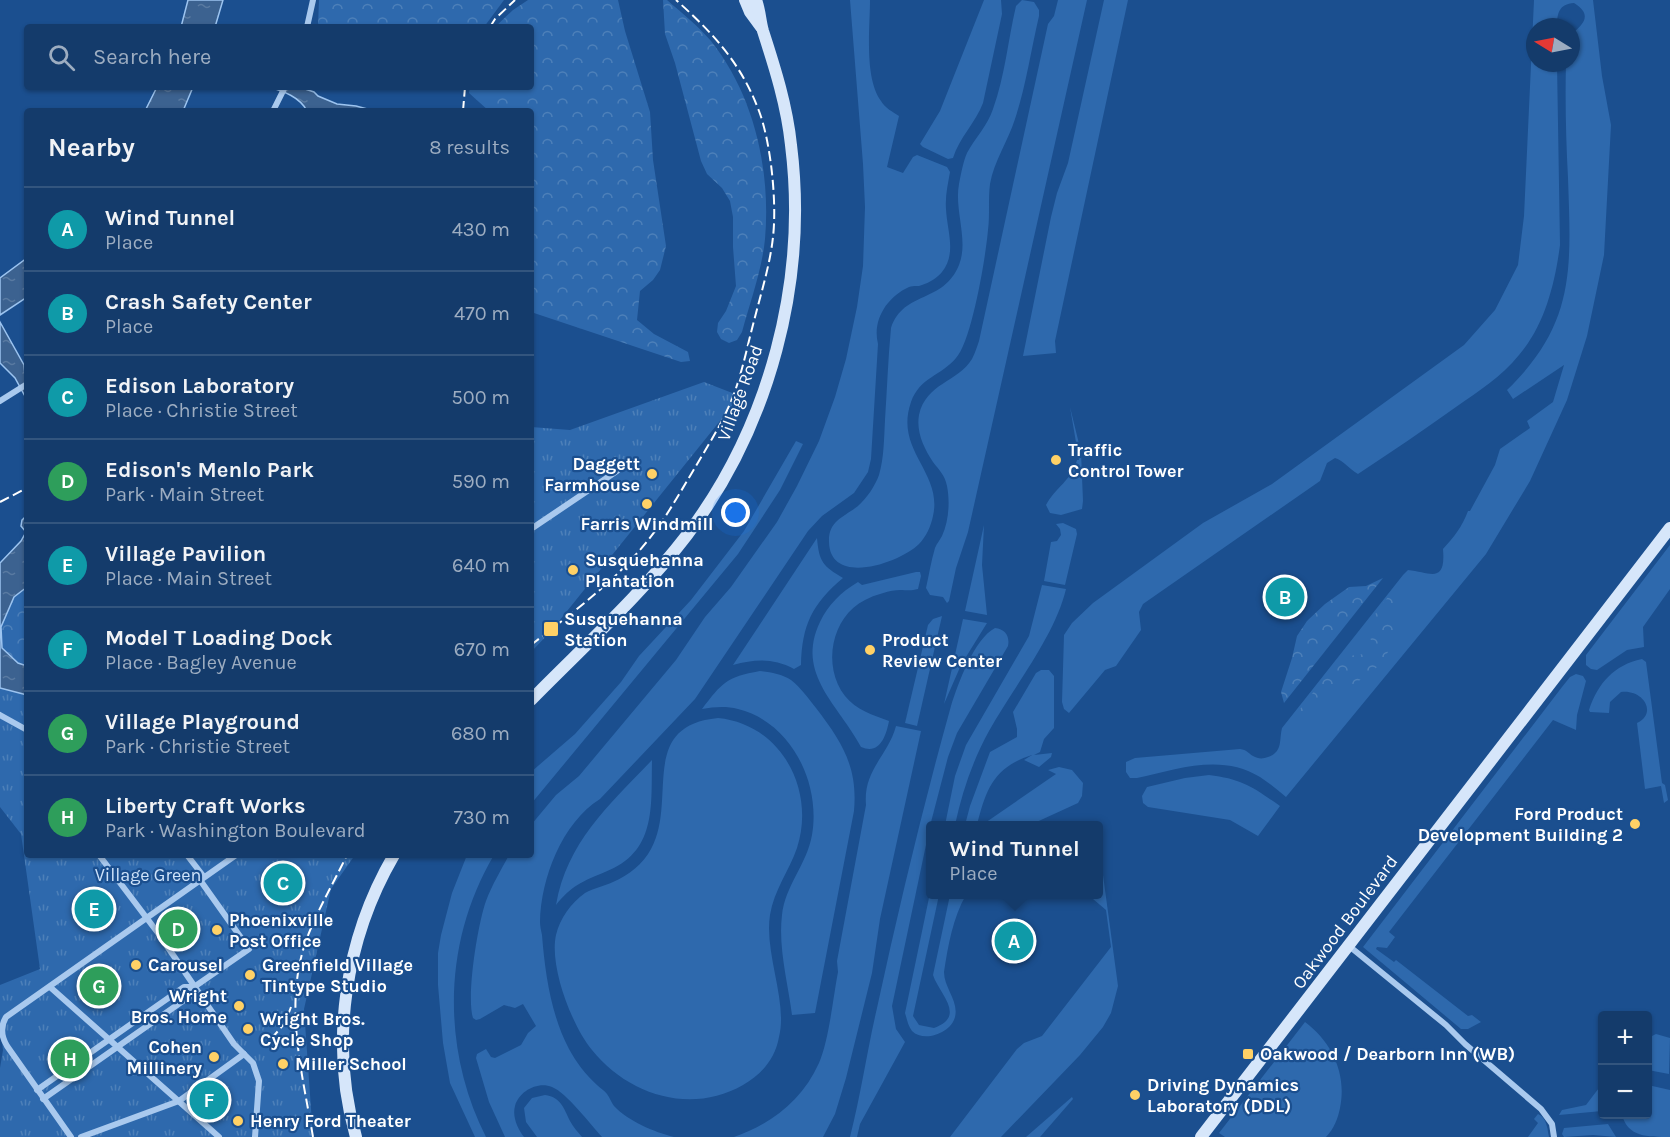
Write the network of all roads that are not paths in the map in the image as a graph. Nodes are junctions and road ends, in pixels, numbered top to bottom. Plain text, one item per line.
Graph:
1 (312, 0) edge
2 (745, 0) edge
3 (756, 0) edge
4 (308, 24) edge
5 (762, 28) junction
6 (284, 90) edge
7 (274, 108) edge
8 (24, 386) edge
9 (0, 401) edge
10 (617, 471) dead end
11 (534, 527) edge
12 (1670, 528) edge
13 (534, 697) edge
14 (0, 715) edge
15 (16, 723) junction
16 (24, 723) edge
17 (24, 728) edge
18 (101, 858) edge
19 (189, 858) edge
20 (232, 858) edge
21 (392, 858) edge
22 (202, 878) junction
23 (147, 918) junction
24 (1349, 946) junction
25 (50, 987) junction
26 (194, 987) junction
27 (109, 1039) junction
28 (117, 1046) junction
29 (244, 1054) junction
30 (37, 1090) junction
31 (43, 1099) junction
32 (179, 1101) junction
33 (71, 1137) edge
34 (81, 1137) edge
35 (219, 1137) edge
36 (255, 1137) edge
37 (356, 1137) edge
38 (1202, 1137) edge
39 (1554, 1137) edge

1 - 4 street
2 - 5 street, Village Road
3 - 5 street, Village Road
5 - 13 street, Village Road
6 - 7 street
8 - 9 street
10 - 11 street
12 - 24 street, Oakwood Boulevard
14 - 15 street
15 - 16 street
15 - 17 street
18 - 23 street
19 - 22 street
20 - 22 street
21 - 37 street
22 - 23 street
22 - 26 street
23 - 25 street
23 - 26 street
24 - 38 street, Oakwood Boulevard
24 - 39 street
25 - 27 street
25 - 30 street
26 - 27 street
26 - 28 street
26 - 29 street
27 - 28 street
27 - 30 street
28 - 31 street
28 - 32 street
29 - 32 street
29 - 36 street
30 - 31 street
31 - 33 street
32 - 34 street
32 - 35 street

